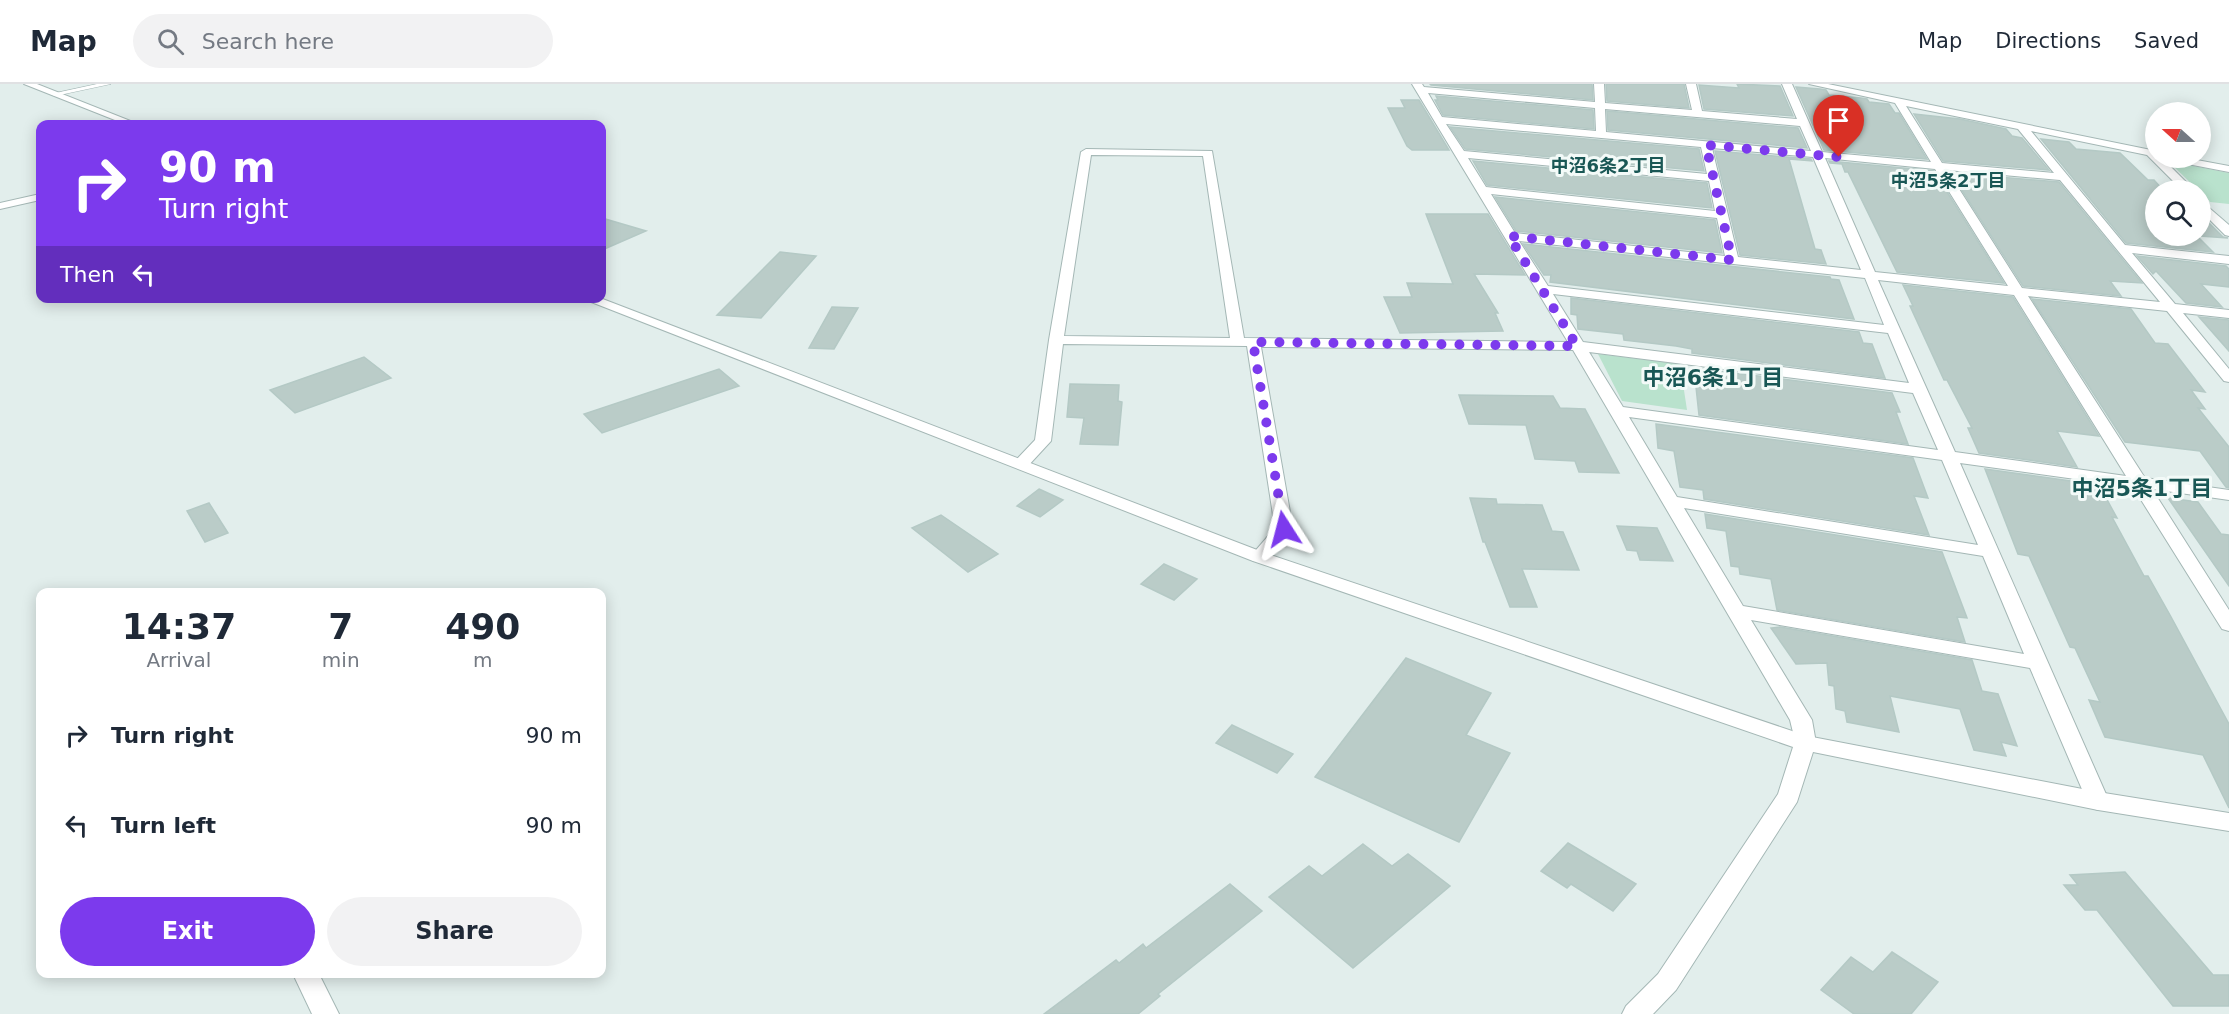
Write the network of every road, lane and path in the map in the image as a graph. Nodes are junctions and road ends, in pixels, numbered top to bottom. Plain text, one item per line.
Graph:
1 (29, 84) edge
2 (108, 84) edge
3 (1599, 84) edge
4 (1691, 84) edge
5 (1788, 84) edge
6 (1814, 84) edge
7 (1419, 87) edge
8 (55, 94) junction
9 (1898, 101) junction
10 (1600, 105) junction
11 (1698, 114) junction
12 (123, 120) edge
13 (1439, 120) junction
14 (1804, 123) junction
15 (2021, 126) junction
16 (1600, 135) junction
17 (1706, 145) junction
18 (2145, 152) edge
19 (1460, 154) junction
20 (1818, 155) junction
21 (1940, 166) junction
22 (2211, 166) edge
23 (2167, 168) edge
24 (2229, 169) edge
25 (2063, 177) junction
26 (1713, 178) junction
27 (2178, 180) edge
28 (1481, 190) junction
29 (36, 198) edge
30 (0, 206) edge
31 (2211, 214) edge
32 (1722, 215) junction
33 (2229, 232) edge
34 (1509, 236) junction
35 (2122, 249) junction
36 (1732, 260) junction
37 (2229, 260) edge
38 (1870, 274) junction
39 (1542, 289) junction
40 (2018, 290) junction
41 (600, 303) edge
42 (2171, 308) junction
43 (2229, 314) edge
44 (1895, 330) junction
45 (1056, 340) junction
46 (1245, 342) junction
47 (1577, 346) junction
48 (2229, 378) edge
49 (1920, 389) junction
50 (1618, 411) junction
51 (1950, 457) junction
52 (1021, 464) junction
53 (2140, 483) junction
54 (2229, 495) edge
55 (1672, 501) junction
56 (1990, 552) junction
57 (1259, 557) junction
58 (1736, 611) junction
59 (2229, 625) edge
60 (2039, 663) junction
61 (1805, 743) junction
62 (2098, 801) junction
63 (2229, 822) edge
64 (308, 978) edge
65 (326, 1014) edge
66 (1635, 1014) edge

1 - 8 street
2 - 8 lane
3 - 10 street
4 - 11 street
5 - 14 street
6 - 9 street
7 - 10 street
7 - 13 street
8 - 12 street
9 - 15 street
9 - 21 street
10 - 11 street
10 - 16 street
11 - 14 street
13 - 16 street
13 - 19 street
14 - 20 street
15 - 18 street
15 - 25 street
16 - 17 street
17 - 20 street
17 - 26 street
19 - 26 street
19 - 28 street
20 - 21 street
20 - 38 street
21 - 25 street
21 - 40 street
22 - 24 street
23 - 27 street
25 - 35 street
26 - 32 street
28 - 32 street
28 - 34 street
29 - 30 street
31 - 33 street
32 - 36 street
34 - 36 street
34 - 39 street
35 - 37 street
35 - 42 street
36 - 38 street
38 - 40 street
38 - 44 street
39 - 44 street
39 - 47 street
40 - 42 street
40 - 53 street
41 - 52 street
42 - 43 street
42 - 48 street
44 - 49 street
45 - 46 street
45 - 46 street
45 - 52 street
46 - 47 street
46 - 57 street
47 - 49 street
47 - 50 street
49 - 51 street
50 - 51 street
50 - 55 street
51 - 53 street
51 - 56 street
52 - 57 street
53 - 54 street
53 - 59 street
55 - 56 street
55 - 58 street
56 - 60 street
57 - 61 street
58 - 60 street
58 - 61 street
60 - 62 street
61 - 62 street
61 - 66 street
62 - 63 street
64 - 65 street

